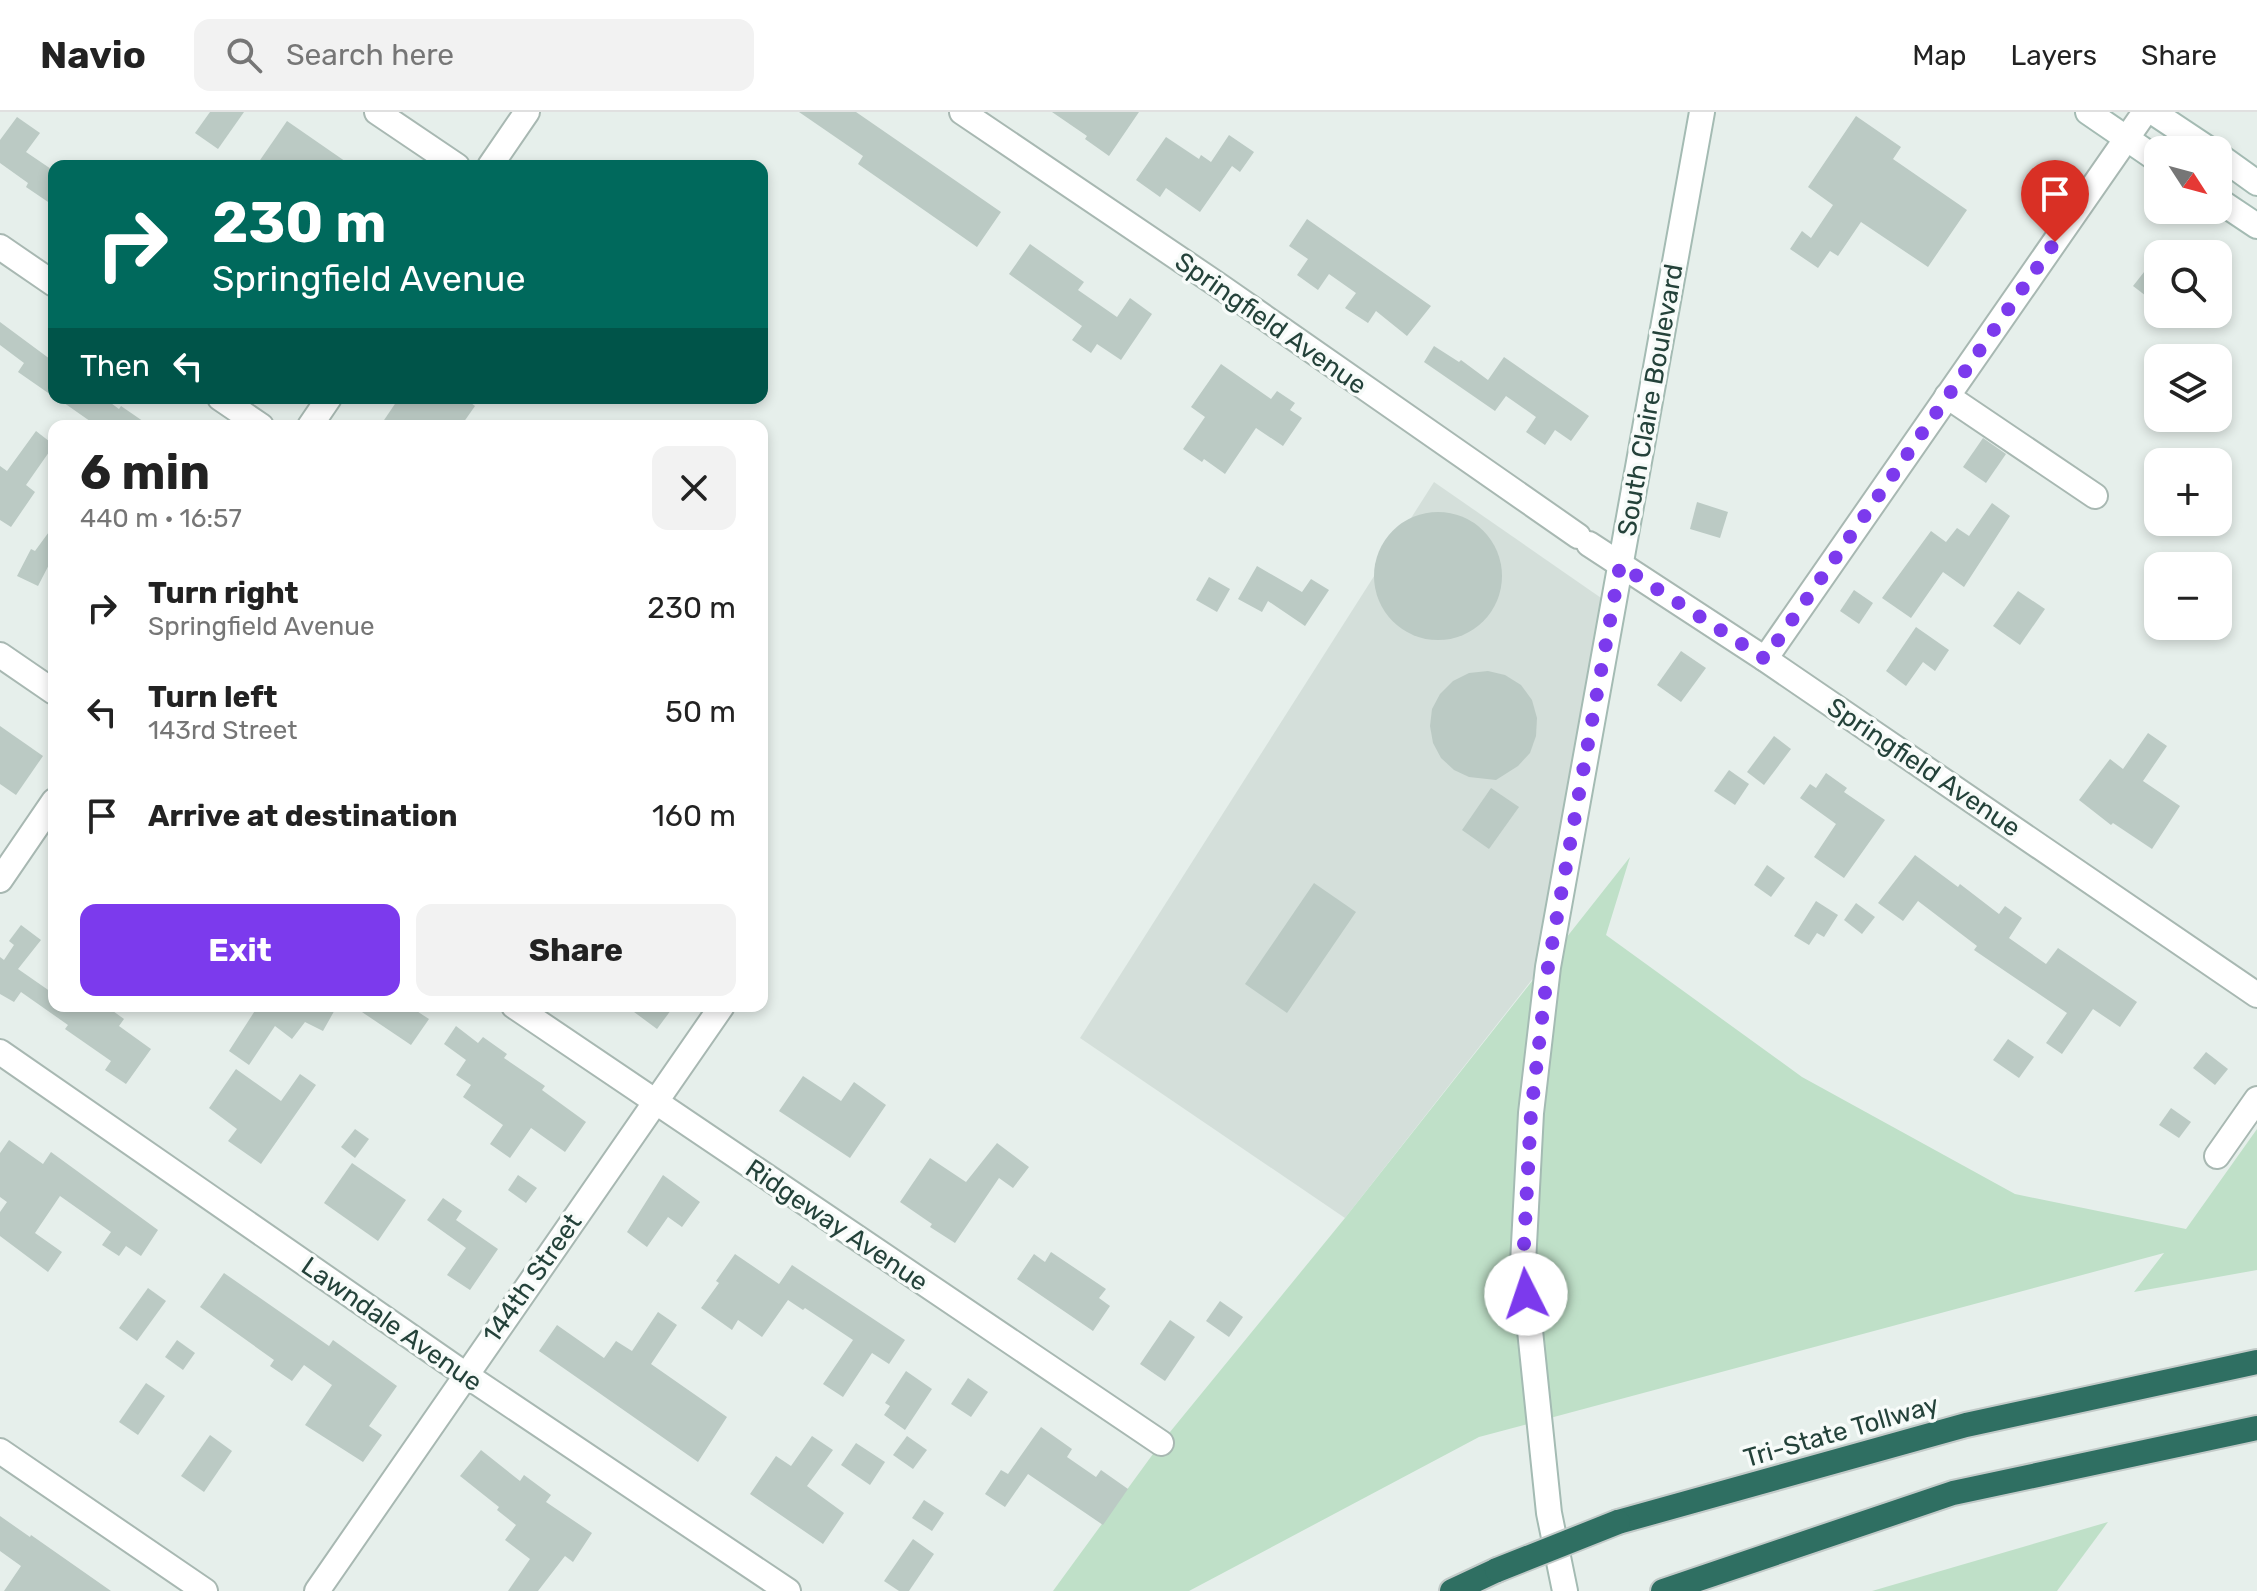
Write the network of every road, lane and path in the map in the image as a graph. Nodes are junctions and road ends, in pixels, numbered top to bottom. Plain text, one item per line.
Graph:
1 (377, 112) edge
2 (527, 112) edge
3 (962, 112) edge
4 (1702, 112) edge
5 (2088, 112) edge
6 (2145, 112) edge
7 (2153, 112) edge
8 (2189, 136) edge
9 (2127, 139) junction
10 (2144, 151) edge
11 (448, 160) edge
12 (494, 160) edge
13 (2232, 165) edge
14 (2257, 183) edge
15 (2232, 209) edge
16 (2257, 226) edge
17 (0, 247) edge
18 (48, 280) edge
19 (1947, 396) junction
20 (229, 404) edge
21 (252, 420) edge
22 (2095, 496) dead end
23 (1620, 565) junction
24 (0, 655) edge
25 (1765, 659) junction
26 (48, 688) edge
27 (48, 810) edge
28 (0, 880) edge
29 (2257, 995) edge
30 (523, 1012) edge
31 (718, 1012) edge
32 (0, 1052) edge
33 (2257, 1099) edge
34 (654, 1101) junction
35 (2217, 1156) dead end
36 (2257, 1362) edge
37 (466, 1375) junction
38 (2257, 1428) edge
39 (1161, 1443) dead end
40 (0, 1451) edge
41 (205, 1591) edge
42 (317, 1591) edge
43 (788, 1591) edge
44 (1452, 1591) edge
45 (1565, 1591) edge
46 (1663, 1591) edge

1 - 11 street
2 - 12 street
3 - 23 street, Springfield Avenue
4 - 23 street, South Claire Boulevard
5 - 9 street
6 - 9 street
7 - 8 street
9 - 10 street
9 - 19 street
13 - 14 street
15 - 16 street
17 - 18 street
19 - 22 street
19 - 25 street
20 - 21 street
23 - 25 street, Springfield Avenue
23 - 45 street, South Claire Boulevard
24 - 26 street
25 - 29 street, Springfield Avenue
27 - 28 street
30 - 34 street, Ridgeway Avenue
31 - 34 street, 144th Street
32 - 37 street, Lawndale Avenue
33 - 35 street
34 - 37 street, 144th Street
34 - 39 street, Ridgeway Avenue
36 - 44 highway, Tri-State Tollway, bridge
37 - 42 street, 144th Street
37 - 43 street, Lawndale Avenue
38 - 46 highway
40 - 41 street

